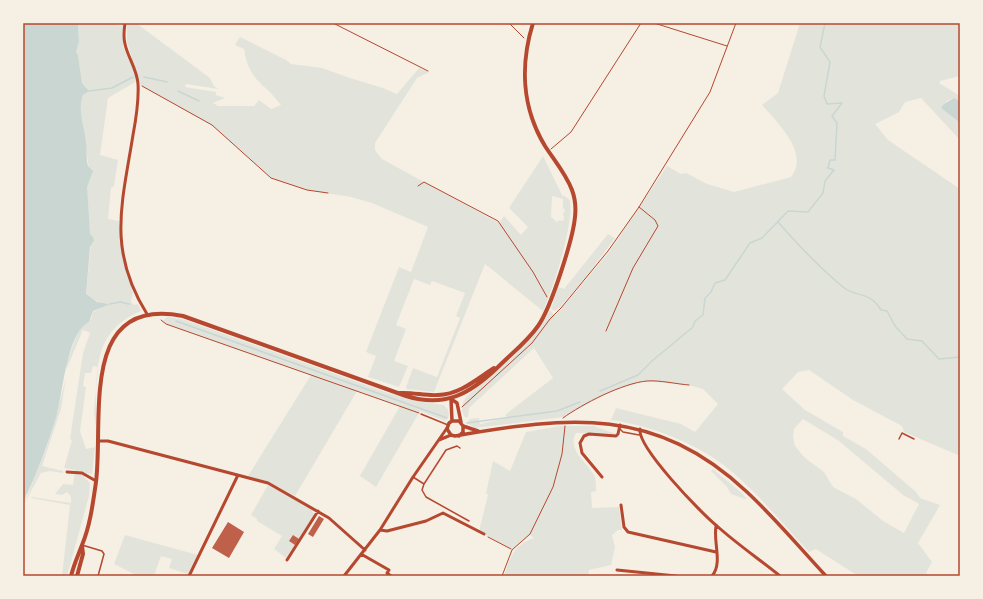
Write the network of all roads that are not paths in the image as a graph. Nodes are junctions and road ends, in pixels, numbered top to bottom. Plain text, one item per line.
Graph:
1 (125, 23) edge
2 (533, 23) edge
3 (147, 314) junction
4 (503, 362) junction
5 (400, 393) junction
6 (449, 394) junction
7 (451, 399) junction
8 (421, 414) road end
9 (452, 421) junction
10 (462, 424) junction
11 (448, 426) junction
12 (620, 427) junction
13 (640, 429) junction
14 (479, 431) junction
15 (639, 434) junction
16 (451, 435) junction
17 (458, 436) junction
18 (899, 439) dead end
19 (914, 439) dead end
20 (99, 441) junction
21 (437, 441) junction
22 (460, 448) dead end
23 (67, 472) dead end
24 (238, 475) junction
25 (413, 477) junction
26 (602, 477) dead end
27 (96, 481) junction
28 (424, 484) junction
29 (621, 505) dead end
30 (318, 510) junction
31 (469, 520) dead end
32 (716, 526) junction
33 (380, 530) junction
34 (484, 534) road end
35 (82, 545) junction
36 (365, 550) junction
37 (716, 552) junction
38 (361, 554) junction
39 (287, 560) dead end
40 (617, 570) dead end
41 (71, 576) edge
42 (77, 576) edge
43 (98, 576) edge
44 (189, 576) edge
45 (344, 576) edge
46 (391, 576) edge
47 (676, 576) edge
48 (712, 576) edge
49 (780, 576) edge
50 (826, 576) edge

1 - 3 street
2 - 4 main road
3 - 5 main road
3 - 20 main road
4 - 6 main road
4 - 7 main road
5 - 6 main road
5 - 7 main road
6 - 7 main road
7 - 9 street
7 - 10 street
8 - 11 lane
9 - 10 street
9 - 11 street
10 - 14 street
10 - 17 street
11 - 16 street
11 - 21 street
12 - 13 street
12 - 14 street
12 - 15 lane
12 - 26 street
13 - 15 street
13 - 50 street
14 - 17 street
15 - 32 street
16 - 17 street
16 - 21 street
18 - 19 lane
20 - 24 street
20 - 27 main road
21 - 25 street
22 - 28 lane
23 - 27 street
24 - 30 street
24 - 44 street
25 - 28 lane
25 - 33 street
27 - 35 main road
28 - 31 lane
29 - 37 street
30 - 36 street
30 - 39 street
32 - 37 street
32 - 49 street
33 - 34 street
33 - 36 street
35 - 41 main road
35 - 42 main road
35 - 43 lane
36 - 38 street
37 - 48 street
38 - 45 street
38 - 46 street
40 - 47 street

